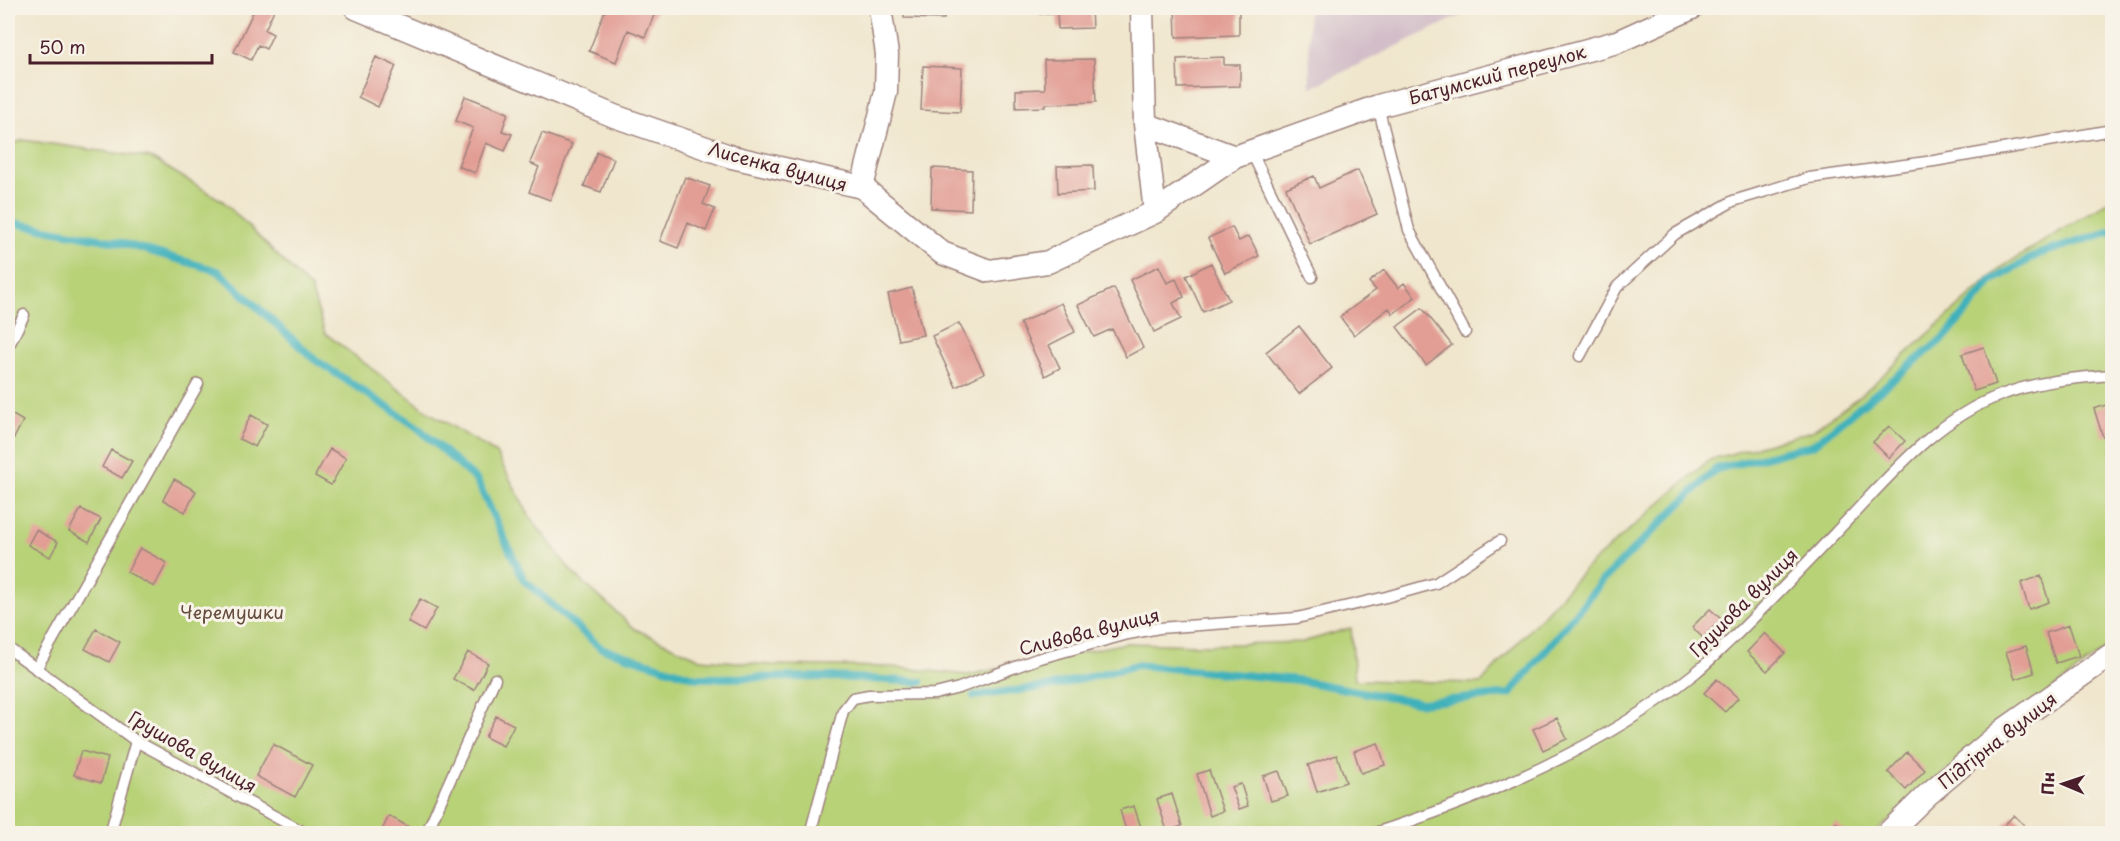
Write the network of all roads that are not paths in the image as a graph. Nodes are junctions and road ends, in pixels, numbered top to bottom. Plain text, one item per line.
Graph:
1 (356, 8) edge
2 (880, 8) edge
3 (1142, 8) edge
4 (1692, 8) edge
5 (1378, 106) junction
6 (1145, 124) junction
7 (2112, 130) edge
8 (1243, 154) junction
9 (862, 188) junction
10 (1155, 212) junction
11 (1312, 277) dead end
12 (24, 315) dead end
13 (1466, 332) dead end
14 (8, 347) edge
15 (1580, 356) dead end
16 (2112, 375) edge
17 (198, 384) dead end
18 (1500, 541) dead end
19 (8, 648) edge
20 (2112, 654) edge
21 (36, 669) junction
22 (495, 679) dead end
23 (136, 741) junction
24 (110, 834) edge
25 (307, 834) edge
26 (426, 834) edge
27 (810, 834) edge
28 (1372, 834) edge
29 (1887, 834) edge

1 - 9 street, Лисенка вулиця
2 - 9 street
3 - 6 street
4 - 5 street, Батумский переулок
5 - 8 street, Лисенка вулиця
5 - 13 lane
6 - 8 street
6 - 10 street
7 - 15 lane
8 - 10 street, Лисенка вулиця
8 - 11 lane
9 - 10 street, Лисенка вулиця
12 - 14 lane
16 - 28 lane, Грушова вулиця
17 - 21 lane
18 - 27 lane, Сливова вулиця
19 - 21 lane, Грушова вулиця
20 - 29 street, Підгірна вулиця
21 - 23 lane, Грушова вулиця
22 - 26 lane
23 - 24 lane
23 - 25 lane, Грушова вулиця

